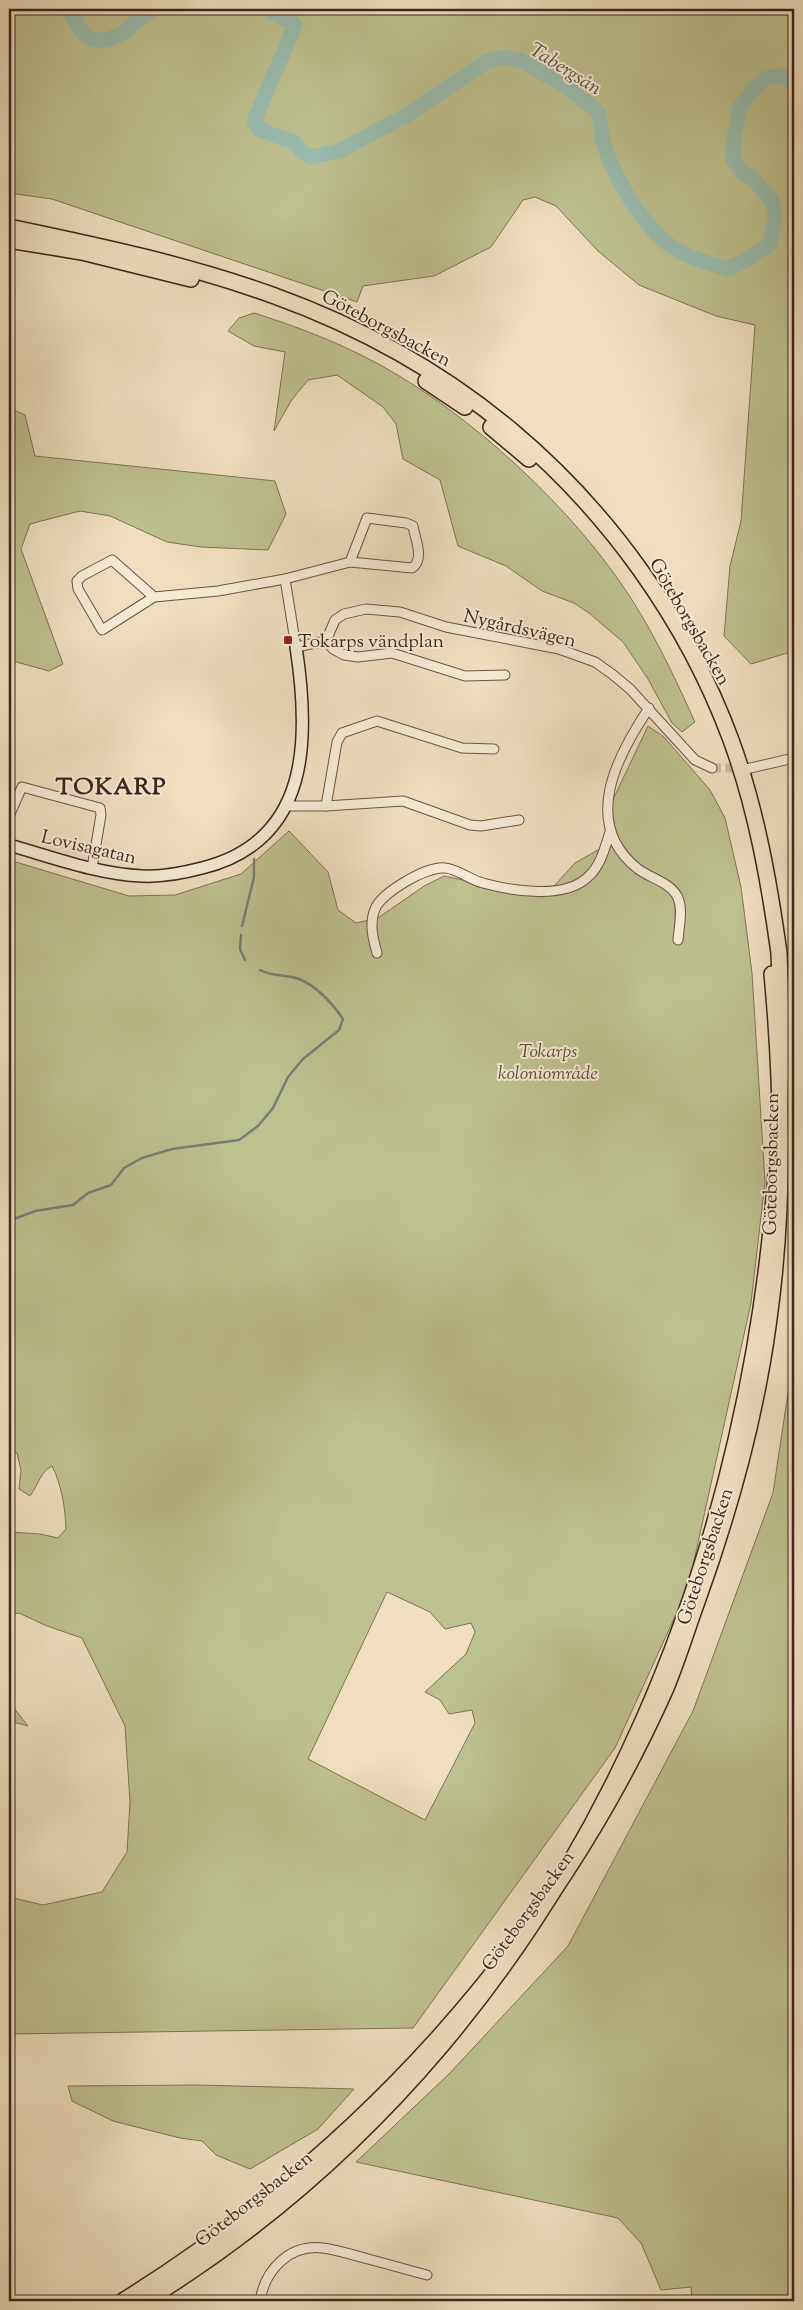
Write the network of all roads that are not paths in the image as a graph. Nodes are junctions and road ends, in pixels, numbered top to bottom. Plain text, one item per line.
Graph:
1 (9, 227) edge
2 (9, 240) edge
3 (350, 562) junction
4 (285, 579) junction
5 (154, 597) junction
6 (326, 641) junction
7 (296, 647) junction
8 (505, 675) dead end
9 (649, 708) junction
10 (494, 749) dead end
11 (794, 758) edge
12 (712, 768) tunnel mouth
13 (746, 768) tunnel mouth
14 (286, 806) junction
15 (326, 806) junction
16 (9, 816) edge
17 (519, 820) dead end
18 (610, 832) junction
19 (9, 845) edge
20 (92, 868) junction
21 (678, 940) dead end
22 (377, 953) dead end
23 (427, 2275) dead end
24 (123, 2301) edge
25 (145, 2301) edge
26 (260, 2301) edge

1 - 25 highway, Göteborgsbacken
2 - 24 highway, Göteborgsbacken
3 - 3 street
3 - 4 street
4 - 5 street
4 - 7 street, Lovisagatan
5 - 5 street
6 - 7 street
6 - 8 street
6 - 9 street, Nygårdsvägen
7 - 14 street, Lovisagatan
9 - 12 street, Nygårdsvägen
9 - 18 street
10 - 15 street
11 - 13 street
14 - 15 street
14 - 20 street, Lovisagatan
15 - 17 street
16 - 20 street
18 - 21 street
18 - 22 street
19 - 20 street, Lovisagatan
23 - 26 street

